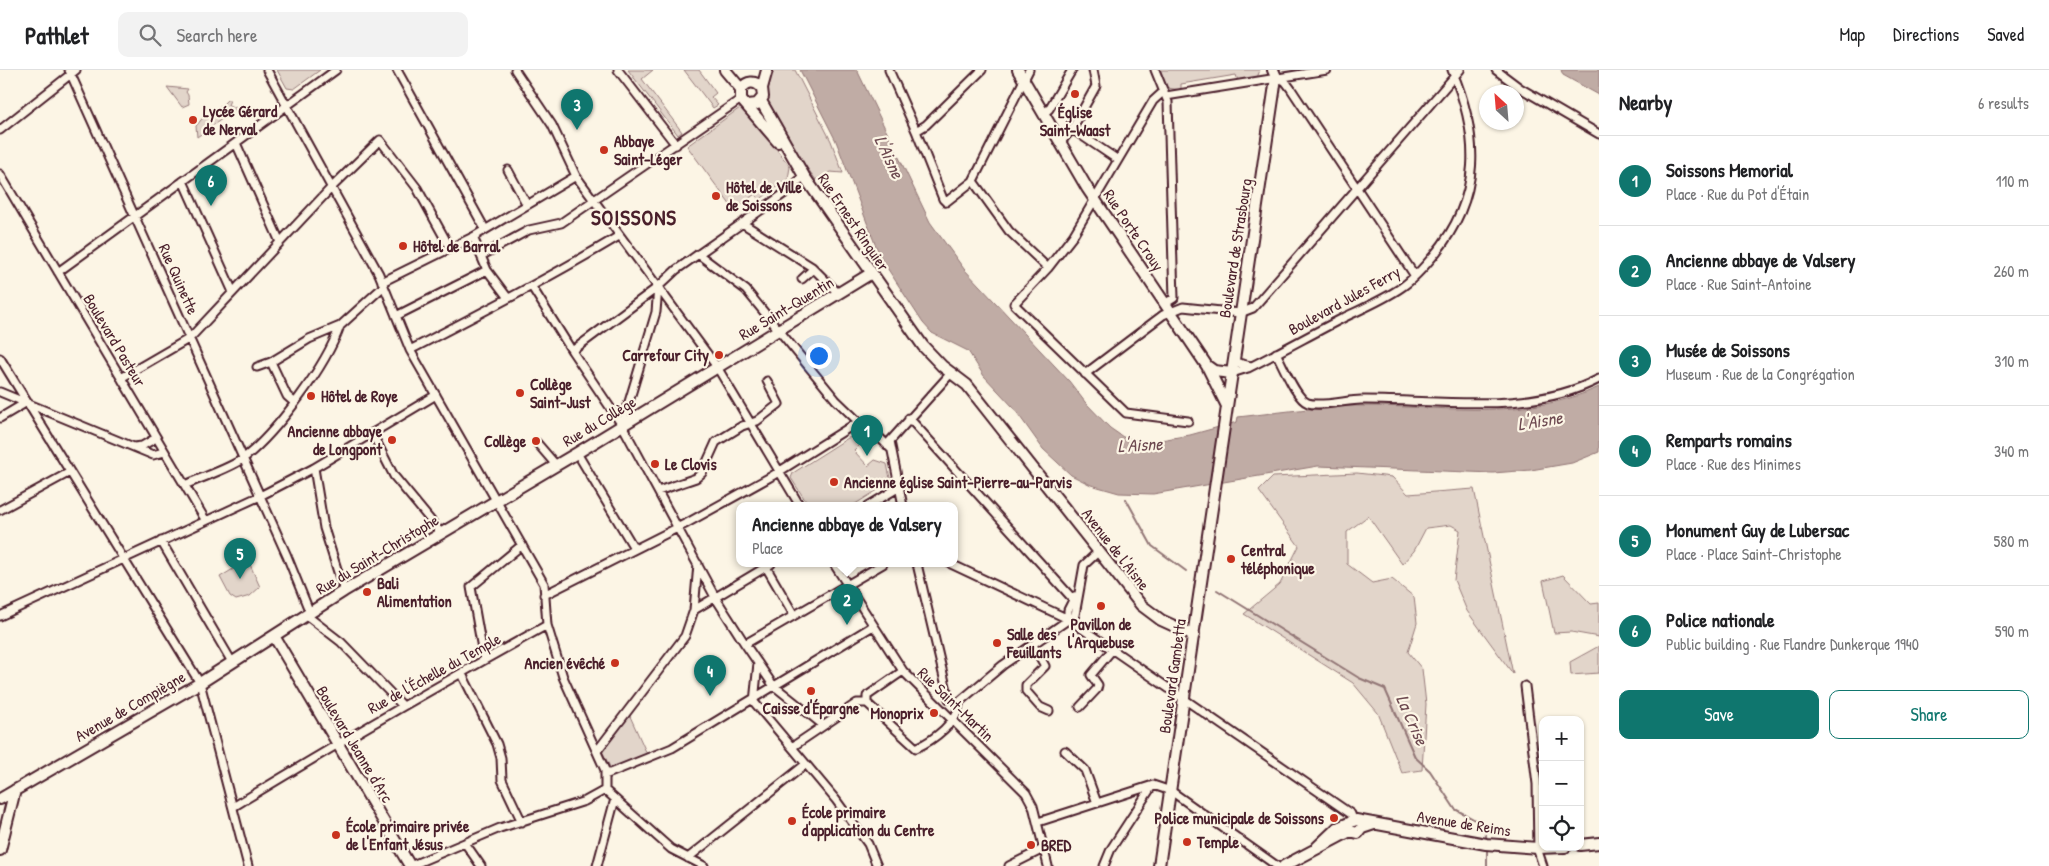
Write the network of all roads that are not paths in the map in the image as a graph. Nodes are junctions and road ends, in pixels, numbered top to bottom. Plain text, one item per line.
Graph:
1 (267, 70) edge
2 (336, 70) edge
3 (397, 70) edge
4 (514, 70) edge
5 (618, 70) edge
6 (725, 70) edge
7 (761, 70) edge
8 (767, 70) edge
9 (889, 70) edge
10 (982, 70) edge
11 (1018, 70) edge
12 (1029, 70) edge
13 (1072, 70) edge
14 (1093, 70) edge
15 (1156, 70) edge
16 (1327, 70) edge
17 (1460, 70) edge
18 (1496, 70) edge
19 (72, 71) edge
20 (1274, 73) edge
21 (1453, 73) edge
22 (1023, 80) junction
23 (758, 85) junction
24 (741, 88) junction
25 (1165, 93) junction
26 (761, 101) junction
27 (745, 102) junction
28 (287, 106) junction
29 (1043, 114) junction
30 (1072, 129) junction
31 (0, 130) edge
32 (916, 131) junction
33 (1599, 134) edge
34 (1061, 142) junction
35 (236, 143) junction
36 (676, 145) junction
37 (1118, 160) junction
38 (795, 162) junction
39 (508, 170) dead end
40 (0, 174) edge
41 (576, 176) junction
42 (804, 176) junction
43 (973, 181) junction
44 (183, 182) junction
45 (331, 188) junction
46 (1357, 190) junction
47 (1094, 198) junction
48 (594, 201) junction
49 (527, 205) junction
50 (135, 216) junction
51 (742, 223) junction
52 (485, 229) junction
53 (619, 236) junction
54 (473, 237) junction
55 (280, 242) junction
56 (450, 248) junction
57 (698, 254) junction
58 (481, 256) junction
59 (1048, 268) junction
60 (814, 269) junction
61 (487, 270) junction
62 (58, 272) junction
63 (870, 274) junction
64 (1415, 276) junction
65 (802, 279) dead end
66 (383, 284) junction
67 (532, 286) junction
68 (658, 287) junction
69 (233, 292) junction
70 (840, 292) junction
71 (508, 298) junction
72 (1170, 304) junction
73 (1183, 307) junction
74 (1240, 314) junction
75 (396, 316) junction
76 (340, 326) junction
77 (779, 329) junction
78 (190, 338) junction
79 (410, 350) junction
80 (572, 351) junction
81 (1276, 353) junction
82 (0, 358) edge
83 (271, 362) junction
84 (1234, 362) junction
85 (1207, 366) junction
86 (1252, 366) junction
87 (257, 367) dead end
88 (717, 367) junction
89 (952, 372) junction
90 (1232, 373) junction
91 (1085, 374) junction
92 (122, 378) junction
93 (1599, 379) edge
94 (767, 381) dead end
95 (0, 392) edge
96 (436, 395) junction
97 (27, 402) junction
98 (294, 403) junction
99 (1227, 406) junction
100 (42, 408) junction
101 (0, 418) edge
102 (37, 418) junction
103 (909, 418) junction
104 (1188, 420) dead end
105 (858, 422) junction
106 (749, 423) junction
107 (1224, 424) joint
108 (622, 425) junction
109 (372, 433) junction
110 (877, 435) junction
111 (156, 438) junction
112 (891, 442) junction
113 (538, 443) dead end
114 (134, 448) junction
115 (164, 452) junction
116 (577, 453) junction
117 (243, 458) junction
118 (556, 465) junction
119 (314, 468) junction
120 (779, 471) junction
121 (70, 472) junction
122 (185, 485) junction
123 (898, 488) junction
124 (658, 491) junction
125 (260, 496) junction
126 (496, 500) junction
127 (798, 502) edge
128 (875, 502) edge
129 (902, 502) edge
130 (0, 510) edge
131 (206, 521) junction
132 (679, 527) junction
133 (442, 533) junction
134 (161, 541) junction
135 (522, 545) junction
136 (634, 548) junction
137 (1099, 551) junction
138 (124, 559) junction
139 (698, 564) junction
140 (766, 567) edge
141 (770, 567) edge
142 (836, 567) edge
143 (878, 567) edge
144 (918, 567) edge
145 (957, 567) edge
146 (847, 585) junction
147 (344, 590) junction
148 (544, 595) junction
149 (1075, 596) junction
150 (715, 597) junction
151 (694, 610) junction
152 (308, 614) junction
153 (794, 615) junction
154 (0, 616) edge
155 (1068, 619) junction
156 (547, 625) junction
157 (873, 626) junction
158 (1194, 635) junction
159 (274, 636) junction
160 (745, 644) junction
161 (1033, 645) junction
162 (1112, 650) junction
163 (484, 660) junction
164 (232, 662) junction
165 (758, 663) junction
166 (903, 671) junction
167 (462, 674) junction
168 (200, 683) junction
169 (773, 685) junction
170 (1524, 686) dead end
171 (754, 698) junction
172 (949, 699) junction
173 (1184, 700) junction
174 (959, 702) junction
175 (867, 703) junction
176 (402, 705) junction
177 (938, 706) junction
178 (1080, 707) dead end
179 (1049, 710) dead end
180 (953, 719) junction
181 (823, 725) junction
182 (338, 744) junction
183 (792, 747) junction
184 (596, 751) junction
185 (1066, 751) dead end
186 (806, 764) junction
187 (605, 775) junction
188 (1153, 785) junction
189 (16, 790) junction
190 (605, 790) junction
191 (1171, 791) junction
192 (0, 799) edge
193 (615, 799) junction
194 (1097, 803) junction
195 (233, 807) junction
196 (522, 822) junction
197 (1038, 822) junction
198 (1355, 825) junction
199 (465, 843) junction
200 (1599, 843) edge
201 (1584, 845) edge
202 (1045, 848) junction
203 (1538, 848) junction
204 (0, 850) edge
205 (688, 858) junction
206 (248, 866) edge
207 (410, 866) edge
208 (481, 866) edge
209 (597, 866) edge
210 (704, 866) edge
211 (878, 866) edge
212 (1009, 866) edge
213 (1048, 866) edge
214 (1104, 866) edge
215 (1159, 866) edge
216 (1278, 866) edge
217 (1284, 866) edge
218 (1543, 866) edge

1 - 28 street
2 - 28 street
3 - 52 street
4 - 41 street
5 - 36 street
6 - 24 main road
7 - 23 main road
8 - 23 main road
9 - 32 street
10 - 32 street
11 - 22 main road, Rue Porte Crouy
12 - 22 street
13 - 29 street
14 - 30 street
15 - 25 street
16 - 20 street
17 - 21 street
18 - 33 street
19 - 31 street
19 - 50 street, Rue Quinette
20 - 25 street
20 - 46 street
20 - 74 main road, Boulevard de Strasbourg
21 - 46 street
21 - 64 street, Boulevard Jules Ferry
22 - 29 main road, Rue Porte Crouy
22 - 43 street
23 - 24 main road
23 - 26 main road
24 - 27 main road
25 - 37 street
25 - 72 street
26 - 27 main road
26 - 38 main road
27 - 36 street
27 - 38 main road
28 - 35 street
28 - 45 street
29 - 34 main road, Rue Porte Crouy
30 - 34 street
30 - 37 street
32 - 43 street
34 - 47 main road, Rue Porte Crouy
35 - 44 street
35 - 55 street
36 - 48 street
37 - 47 street
38 - 42 main road, Rue Ernest Ringuier
39 - 49 street
40 - 62 street, Boulevard Pasteur
41 - 48 street
41 - 49 street
42 - 51 street
42 - 63 main road, Rue Ernest Ringuier
43 - 59 street
44 - 50 street
44 - 69 street
45 - 55 street
45 - 56 street
45 - 66 street
46 - 64 street
46 - 74 street
47 - 59 street
47 - 72 main road, Rue Porte Crouy
48 - 53 street
48 - 58 street
49 - 52 street
50 - 62 street
50 - 78 street, Rue Quinette
51 - 57 street
51 - 60 street
52 - 54 street
53 - 67 street
53 - 68 street
54 - 56 street
54 - 58 street
55 - 69 street
56 - 66 street
57 - 68 street
57 - 77 street
58 - 61 street
59 - 91 street
60 - 65 street
60 - 70 street
61 - 71 street
61 - 75 street
62 - 92 street, Boulevard Pasteur
63 - 70 main road, Rue Saint-Quentin
63 - 89 main road, Rue Ernest Ringuier
64 - 81 street, Boulevard Jules Ferry
66 - 75 street
66 - 76 street
67 - 71 street
67 - 80 street
68 - 80 street
68 - 88 street
68 - 108 street
69 - 78 street
70 - 77 main road, Rue Saint-Quentin
71 - 79 street
72 - 73 street
72 - 73 street
72 - 85 main road, Rue Porte Crouy
72 - 91 street
73 - 74 street
74 - 84 main road, Boulevard de Strasbourg
75 - 79 street
76 - 83 street
76 - 98 street
77 - 88 main road, Rue Saint-Quentin
77 - 105 street
78 - 92 street
78 - 117 street, Rue Quinette
79 - 96 street
80 - 108 street
81 - 86 street, Boulevard Jules Ferry
81 - 93 street
82 - 97 street
83 - 87 street
83 - 98 street
84 - 86 street
84 - 90 main road, Boulevard de Strasbourg
85 - 90 main road
85 - 99 main road, Rue Porte Crouy
86 - 90 street, Boulevard Jules Ferry
88 - 106 street
88 - 108 main road, Rue du Collège
89 - 103 street
89 - 137 main road, Avenue de l'Aisne
90 - 99 main road, Boulevard de Strasbourg
91 - 104 street
92 - 111 street, Boulevard Pasteur
94 - 106 street
95 - 97 street
96 - 109 street
96 - 126 street
97 - 100 street
97 - 101 street
97 - 102 street
98 - 117 street
99 - 107 main road, Boulevard de Strasbourg
100 - 102 street
100 - 114 street
102 - 121 street
103 - 112 street
103 - 149 street
105 - 110 street
105 - 120 street
106 - 120 street
106 - 124 street
107 - 158 main road, Boulevard Gambetta
108 - 116 main road, Rue du Collège
108 - 124 street
109 - 119 street
109 - 133 street
110 - 112 street
110 - 112 street
111 - 114 street
111 - 115 street, Boulevard Pasteur
112 - 123 street
113 - 118 street
114 - 115 street
115 - 122 street, Boulevard Pasteur
116 - 118 main road, Rue du Collège
116 - 136 street
117 - 122 street
117 - 125 street, Rue Quinette
118 - 126 main road, Rue du Collège
119 - 125 street
119 - 147 street
120 - 127 street
120 - 132 street
121 - 130 street
121 - 138 street
122 - 131 street, Boulevard Pasteur
123 - 128 street
123 - 129 street
124 - 132 street
125 - 131 street
125 - 152 street, Rue Quinette
126 - 133 main road, Rue du Saint-Christophe
126 - 135 street
131 - 134 street
132 - 136 street
132 - 139 street
133 - 147 main road, Rue du Saint-Christophe
134 - 138 street
134 - 164 street
135 - 148 street
135 - 163 street
136 - 148 street
137 - 149 street
137 - 158 main road, Avenue de l'Aisne
138 - 154 street
138 - 168 street
139 - 150 street
139 - 151 street
140 - 150 street
141 - 153 street
142 - 146 street, Rue Saint-Martin
143 - 146 street
144 - 172 street
145 - 155 street
146 - 153 street
146 - 157 street, Rue Saint-Martin
147 - 152 main road, Rue du Saint-Christophe
148 - 156 street
149 - 155 street
150 - 151 street
150 - 160 street
151 - 184 street
152 - 159 main road, Rue du Saint-Christophe
152 - 176 street
153 - 160 street
155 - 161 street
155 - 162 street
156 - 163 street, Rue de l'Échelle du Temple
156 - 184 street
157 - 166 street, Rue Saint-Martin
157 - 169 street
158 - 173 main road, Boulevard Gambetta
159 - 164 main road, Avenue de Compiègne
159 - 182 main road, Boulevard Jeanne d'Arc
160 - 165 street
161 - 174 street
161 - 179 street
162 - 173 street
162 - 178 street
163 - 167 street, Rue de l'Échelle du Temple
164 - 168 main road, Avenue de Compiègne
165 - 169 street
165 - 171 street
166 - 175 street
166 - 177 street, Rue Saint-Martin
167 - 176 street, Rue de l'Échelle du Temple
167 - 196 street
168 - 189 main road, Avenue de Compiègne
168 - 195 street
169 - 171 street
169 - 181 street
170 - 203 street
171 - 183 street
171 - 187 street
172 - 174 street
172 - 177 street
173 - 191 main road, Boulevard Gambetta
173 - 198 street
174 - 180 street
175 - 180 street
175 - 181 street
176 - 182 street, Rue de l'Échelle du Temple
177 - 180 street, Rue Saint-Martin
180 - 197 street, Rue Saint-Martin
181 - 183 street
182 - 195 street, Rue de l'Échelle du Temple
182 - 207 main road, Boulevard Jeanne d'Arc
183 - 186 street
184 - 187 street
185 - 194 street
186 - 205 street
186 - 211 street
187 - 190 street
188 - 191 street
188 - 194 street
188 - 214 street
189 - 192 main road, Avenue de Compiègne
189 - 204 main road
190 - 193 street
190 - 196 street
191 - 215 main road, Boulevard Gambetta
191 - 216 street
193 - 205 street
193 - 209 street
194 - 197 street
195 - 206 street
196 - 199 street
197 - 202 street, Rue Saint-Martin
198 - 203 main road, Avenue de Reims
198 - 217 main road
199 - 207 street
199 - 208 street
200 - 201 main road
202 - 212 street
202 - 213 street, Rue Saint-Martin
203 - 218 street
205 - 210 street

